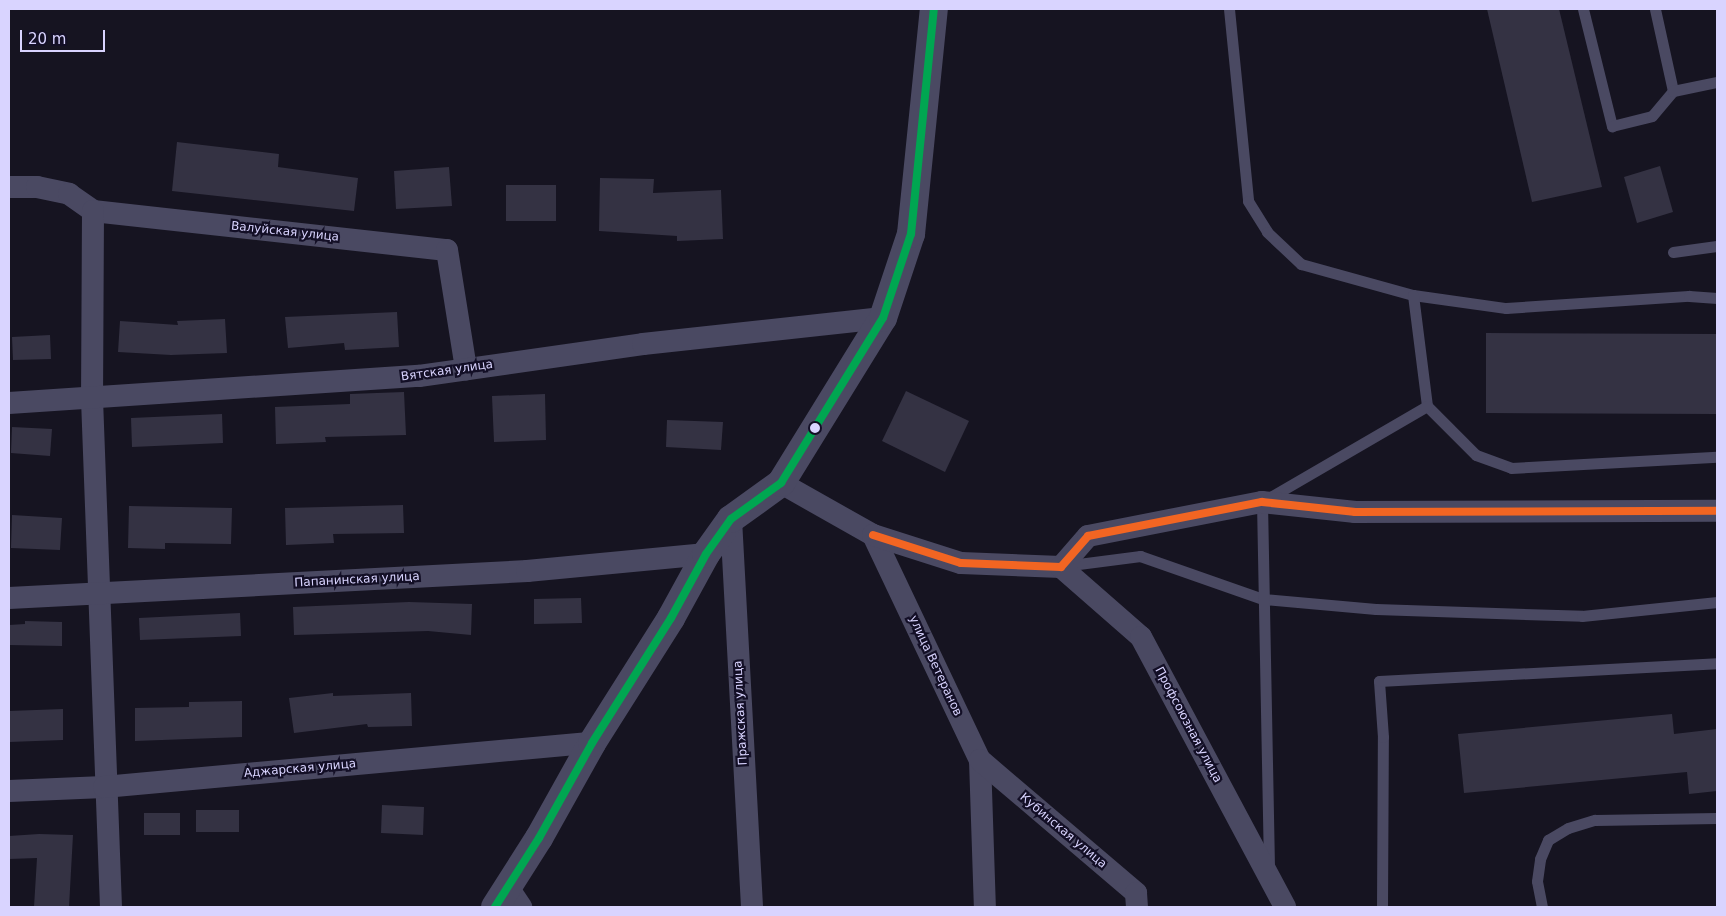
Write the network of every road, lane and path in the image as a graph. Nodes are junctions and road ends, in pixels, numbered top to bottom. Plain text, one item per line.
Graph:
1 (934, 9) edge
2 (1229, 9) edge
3 (1583, 9) edge
4 (1655, 9) edge
5 (1717, 82) edge
6 (1673, 91) junction
7 (9, 187) edge
8 (93, 211) junction
9 (1717, 246) edge
10 (1674, 252) dead end
11 (1413, 295) junction
12 (1717, 298) edge
13 (883, 318) junction
14 (466, 369) junction
15 (92, 399) junction
16 (9, 403) edge
17 (1427, 406) junction
18 (1717, 456) edge
19 (781, 483) junction
20 (1262, 502) junction
21 (1717, 511) edge
22 (731, 519) junction
23 (873, 535) junction
24 (706, 554) junction
25 (1061, 567) junction
26 (101, 594) junction
27 (9, 598) edge
28 (1263, 598) junction
29 (1717, 602) edge
30 (1717, 663) edge
31 (592, 742) junction
32 (980, 760) junction
33 (104, 787) junction
34 (9, 791) edge
35 (1717, 818) edge
36 (1269, 877) junction
37 (508, 901) edge
38 (111, 907) edge
39 (752, 907) edge
40 (985, 907) edge
41 (1137, 907) edge
42 (1285, 907) edge
43 (1382, 907) edge
44 (1542, 907) edge

1 - 13 street
2 - 11 lane
3 - 6 lane
4 - 6 lane
5 - 6 lane
7 - 8 street, Валуйская улица
8 - 14 street, Валуйская улица
8 - 15 street
9 - 10 lane
11 - 12 lane
11 - 17 lane
13 - 14 street, Вятская улица
13 - 19 street
14 - 15 street, Вятская улица
15 - 16 street, Вятская улица
15 - 26 street
17 - 18 lane
17 - 20 lane
19 - 22 street
19 - 23 street
20 - 21 street
20 - 25 street
20 - 28 lane
22 - 24 street
22 - 39 street, Пражская улица
23 - 25 street
23 - 32 street, улица Ветеранов
24 - 26 street, Папанинская улица
24 - 31 street
25 - 28 lane
25 - 36 street, Профсоюзная улица
26 - 27 street, Папанинская улица
26 - 33 street
28 - 29 lane
28 - 36 lane
30 - 43 lane
31 - 33 street, Аджарская улица
31 - 37 street
32 - 40 street, улица Ветеранов
32 - 41 street, Кубинская улица
33 - 34 street, Аджарская улица
33 - 38 street
35 - 44 lane
36 - 42 street, Профсоюзная улица

